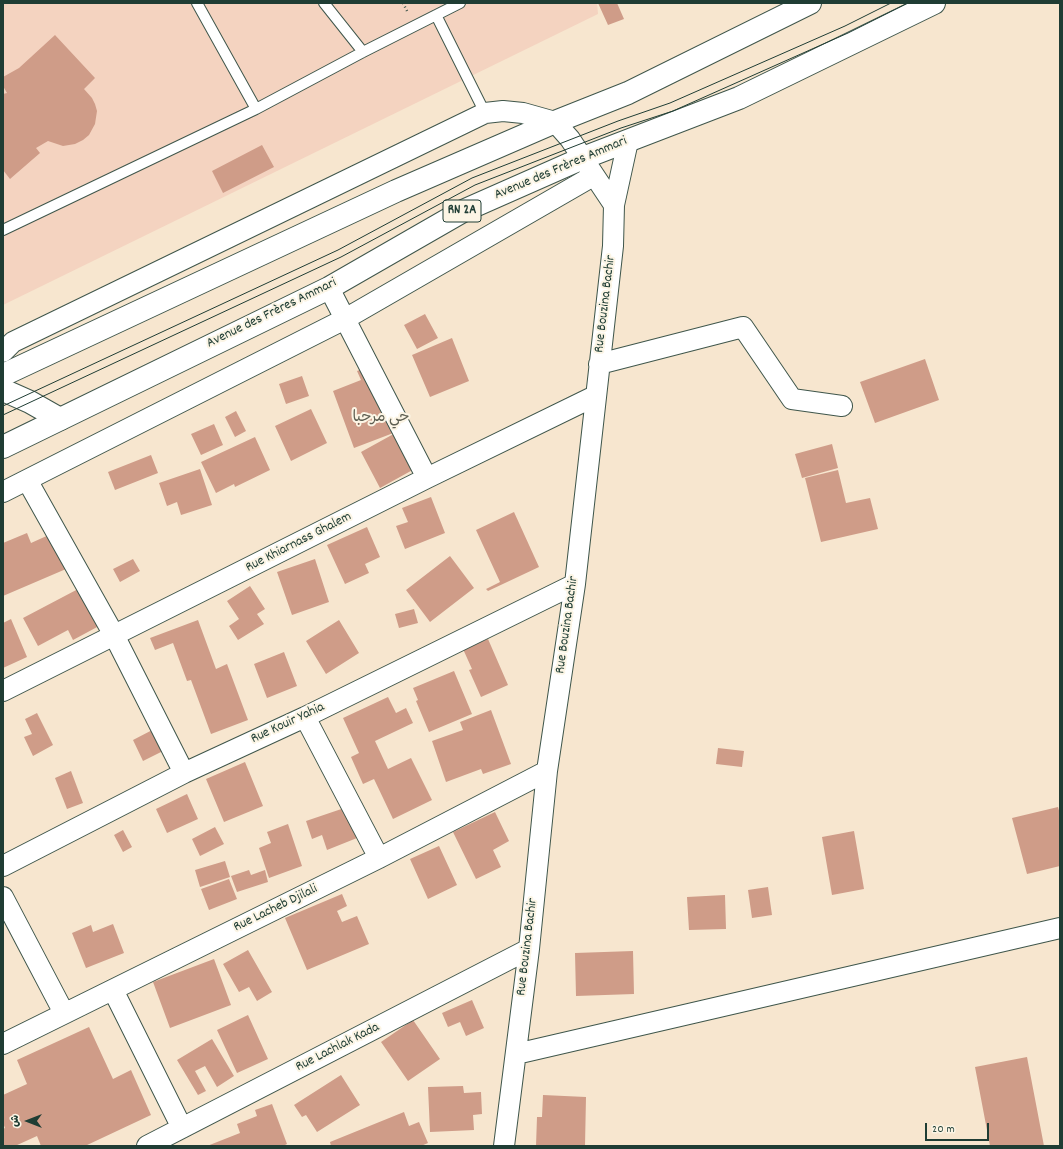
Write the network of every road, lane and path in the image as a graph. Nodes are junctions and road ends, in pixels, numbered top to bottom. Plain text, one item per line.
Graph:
1 (197, 3) edge
2 (324, 3) edge
3 (460, 3) edge
4 (810, 3) edge
5 (934, 3) edge
6 (436, 15) junction
7 (364, 52) junction
8 (256, 108) junction
9 (485, 113) junction
10 (555, 122) junction
11 (628, 141) junction
12 (588, 167) junction
13 (614, 205) junction
14 (3, 230) edge
15 (329, 288) junction
16 (345, 319) junction
17 (3, 352) edge
18 (599, 364) junction
19 (3, 374) edge
20 (3, 390) edge
21 (595, 396) junction
22 (842, 406) dead end
23 (60, 419) junction
24 (3, 447) edge
25 (427, 478) junction
26 (27, 480) junction
27 (3, 492) edge
28 (575, 584) junction
29 (114, 635) junction
30 (3, 691) edge
31 (305, 717) junction
32 (547, 772) junction
33 (184, 773) junction
34 (379, 858) junction
35 (3, 866) edge
36 (3, 897) edge
37 (1060, 928) edge
38 (529, 949) junction
39 (112, 990) junction
40 (64, 1013) junction
41 (3, 1044) edge
42 (516, 1054) junction
43 (182, 1128) junction
44 (502, 1145) edge
45 (147, 1146) edge

1 - 8 lane
2 - 7 lane
3 - 6 lane
4 - 10 main road
5 - 11 main road, Avenue des Frères Ammari / RN 2A
6 - 7 lane
6 - 9 lane
7 - 8 lane
8 - 14 lane
9 - 10 street
9 - 17 street
10 - 12 street
10 - 19 main road
11 - 12 main road, Avenue des Frères Ammari / RN 2A
11 - 13 street, Rue Bouzina Bachir
12 - 13 street
12 - 15 main road, Avenue des Frères Ammari / RN 2A
12 - 16 street
13 - 18 street, Rue Bouzina Bachir
15 - 16 street
15 - 23 main road, Avenue des Frères Ammari / RN 2A
16 - 25 street
16 - 26 street
18 - 21 street, Rue Bouzina Bachir
18 - 22 street
20 - 23 main road
21 - 25 street, Rue Khiarnass Ghalem
21 - 28 street, Rue Bouzina Bachir
23 - 24 main road, Avenue des Frères Ammari / RN 2A
25 - 29 street, Rue Khiarnass Ghalem
26 - 27 street
26 - 29 street
28 - 31 street, Rue Kouir Yahia
28 - 32 street, Rue Bouzina Bachir
29 - 30 street, Rue Khiarnass Ghalem
29 - 33 street
31 - 33 street, Rue Kouir Yahia
31 - 34 street
32 - 34 street, Rue Lacheb Djilali
32 - 38 street, Rue Bouzina Bachir
33 - 35 street, Rue Kouir Yahia
34 - 39 street, Rue Lacheb Djilali
36 - 40 street
37 - 42 street
38 - 42 street, Rue Bouzina Bachir
38 - 43 street, Rue Lachlak Kada
39 - 40 street, Rue Lacheb Djilali
39 - 43 street
40 - 41 street, Rue Lacheb Djilali
42 - 44 street, Rue Bouzina Bachir
43 - 45 street, Rue Lachlak Kada

